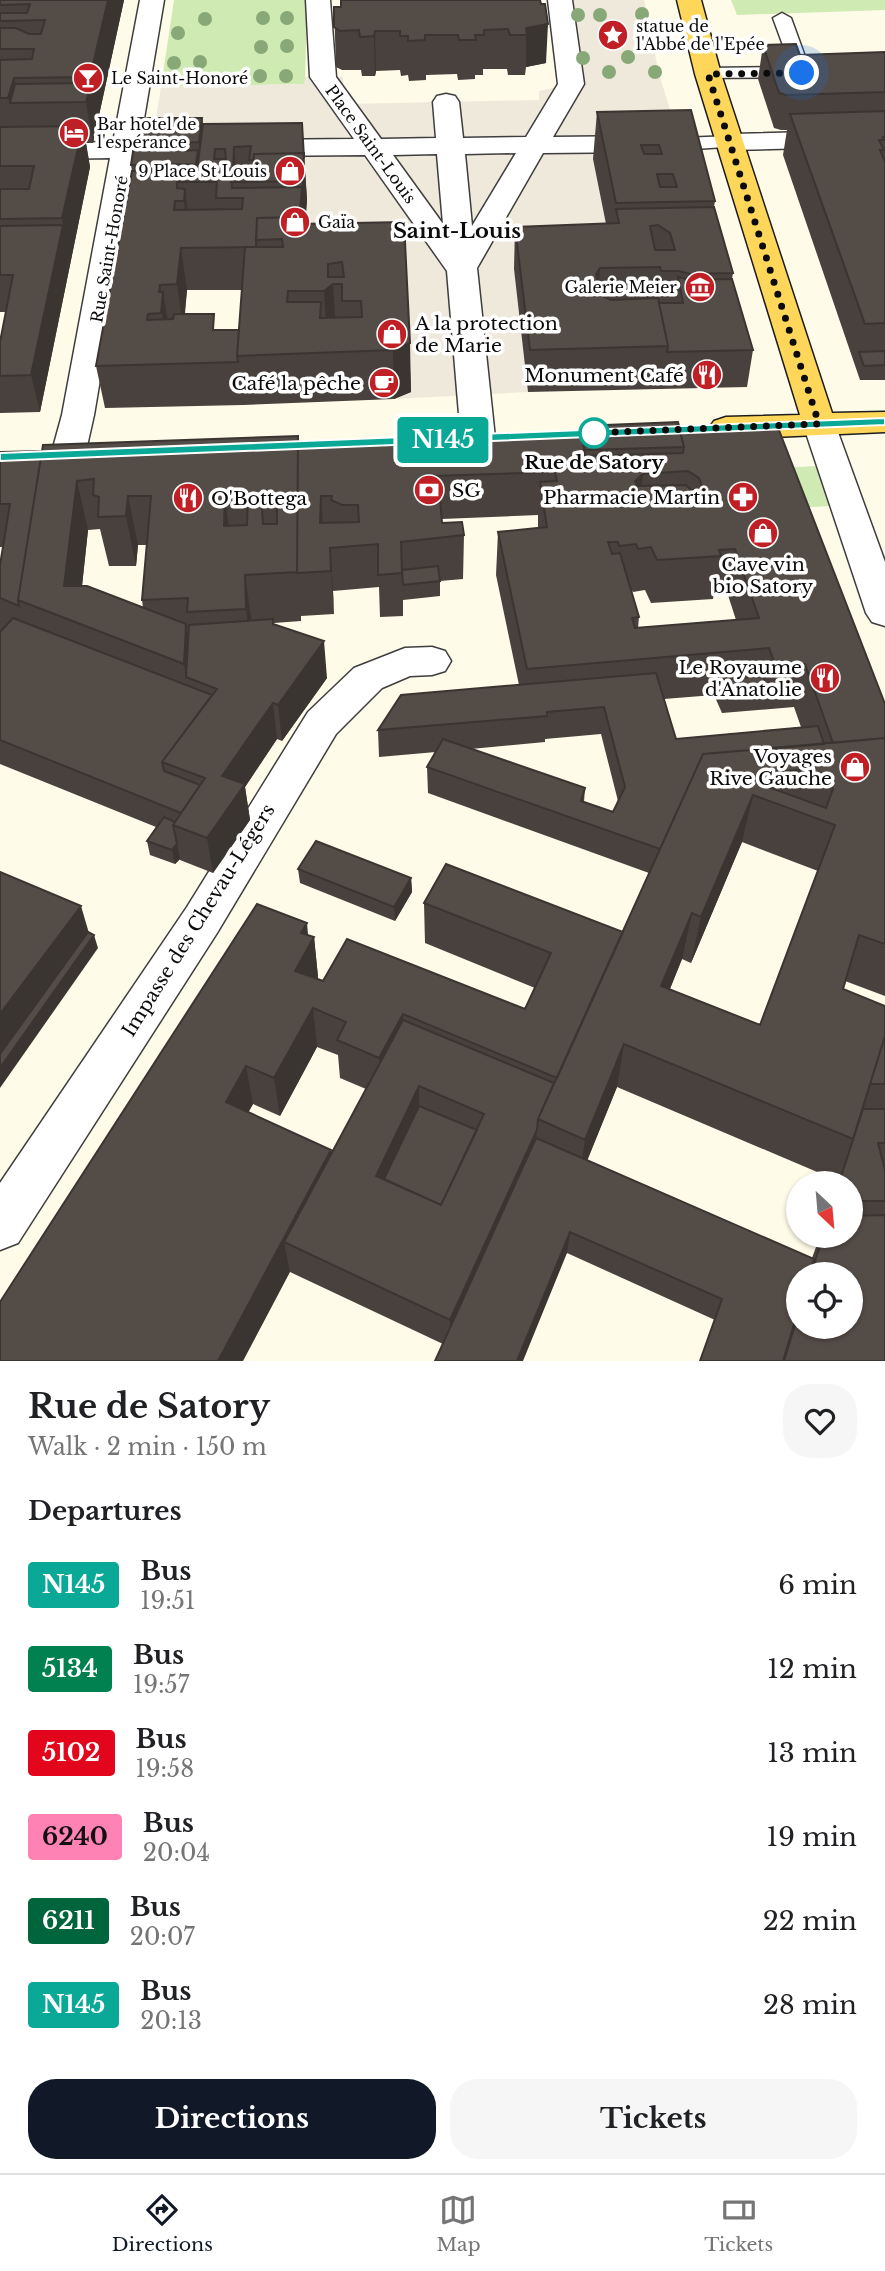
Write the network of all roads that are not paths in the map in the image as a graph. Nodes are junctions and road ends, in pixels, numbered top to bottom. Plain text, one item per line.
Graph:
1 (152, 0) edge
2 (318, 0) edge
3 (560, 0) edge
4 (689, 0) edge
5 (782, 18) dead end
6 (708, 74) junction
7 (446, 102) dead end
8 (885, 138) edge
9 (732, 142) junction
10 (681, 144) joint
11 (450, 146) junction
12 (534, 146) junction
13 (373, 147) junction
14 (220, 149) edge
15 (138, 150) junction
16 (0, 152) edge
17 (461, 269) junction
18 (885, 422) edge
19 (819, 424) junction
20 (692, 429) edge
21 (477, 438) edge
22 (103, 454) edge
23 (52, 456) joint
24 (885, 613) edge
25 (432, 661) dead end
26 (0, 1226) edge

1 - 15 street, Rue Saint-Honoré
2 - 13 street, Place Saint-Louis
3 - 12 street
4 - 6 main road
5 - 6 lane
6 - 9 main road
7 - 11 street
8 - 9 street
9 - 10 lane
9 - 19 main road
10 - 12 street
11 - 12 street
11 - 13 street
11 - 17 street
12 - 17 street
13 - 14 street
13 - 17 street, Place Saint-Louis
15 - 16 street
15 - 23 street, Rue Saint-Honoré
17 - 21 street
18 - 19 main road
19 - 20 main road
19 - 24 street
22 - 23 main road
25 - 26 street, Impasse des Chevau-Légers

